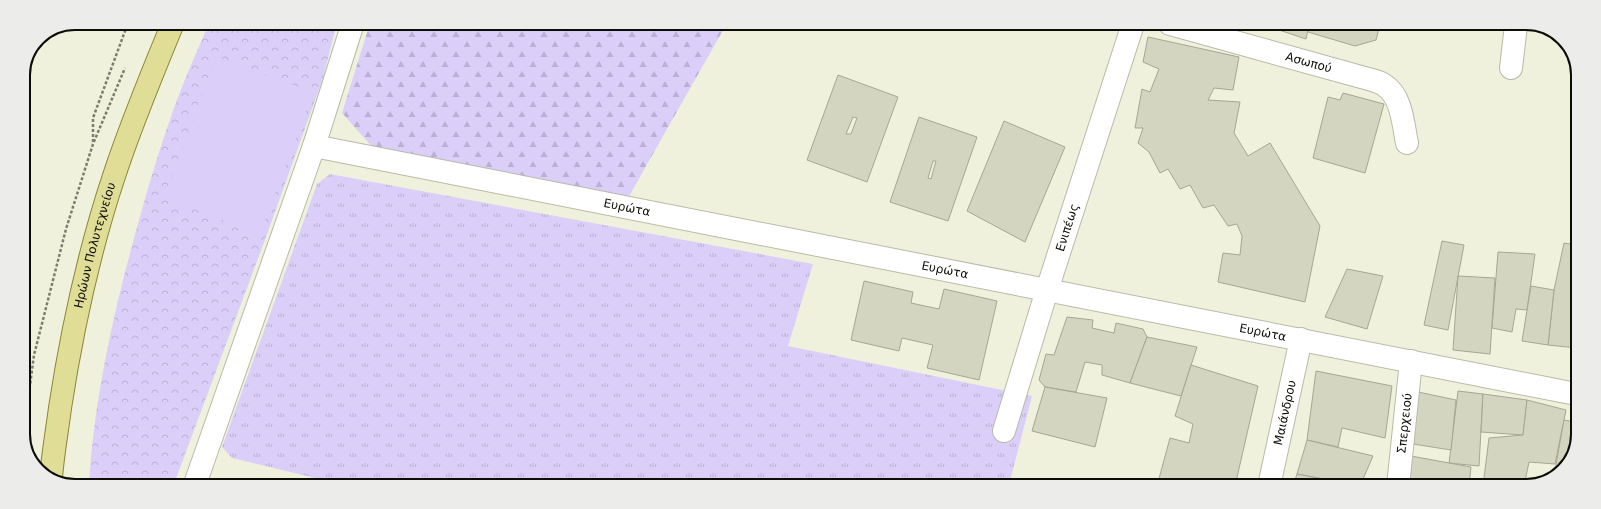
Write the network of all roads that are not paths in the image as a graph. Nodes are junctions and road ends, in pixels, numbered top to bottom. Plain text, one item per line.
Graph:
1 (170, 30) edge
2 (351, 30) edge
3 (1131, 30) edge
4 (1192, 30) edge
5 (1516, 30) edge
6 (1512, 68) dead end
7 (1407, 143) dead end
8 (314, 146) junction
9 (1047, 290) junction
10 (1301, 339) junction
11 (1411, 361) junction
12 (1571, 393) edge
13 (1004, 431) dead end
14 (52, 472) edge
15 (197, 479) edge
16 (1271, 479) edge
17 (1399, 479) edge

1 - 14 main road, Ηρώων Πολυτεχνείου
2 - 8 street
3 - 9 street, Ενιπέως
4 - 7 street, Ασωπού
5 - 6 street
8 - 9 street, Ευρώτα
8 - 15 street
9 - 10 street, Ευρώτα
9 - 13 street, Ενιπέως
10 - 11 street, Ευρώτα
10 - 16 street, Μαιάνδρου
11 - 12 street, Ευρώτα
11 - 17 street, Σπερχειού

